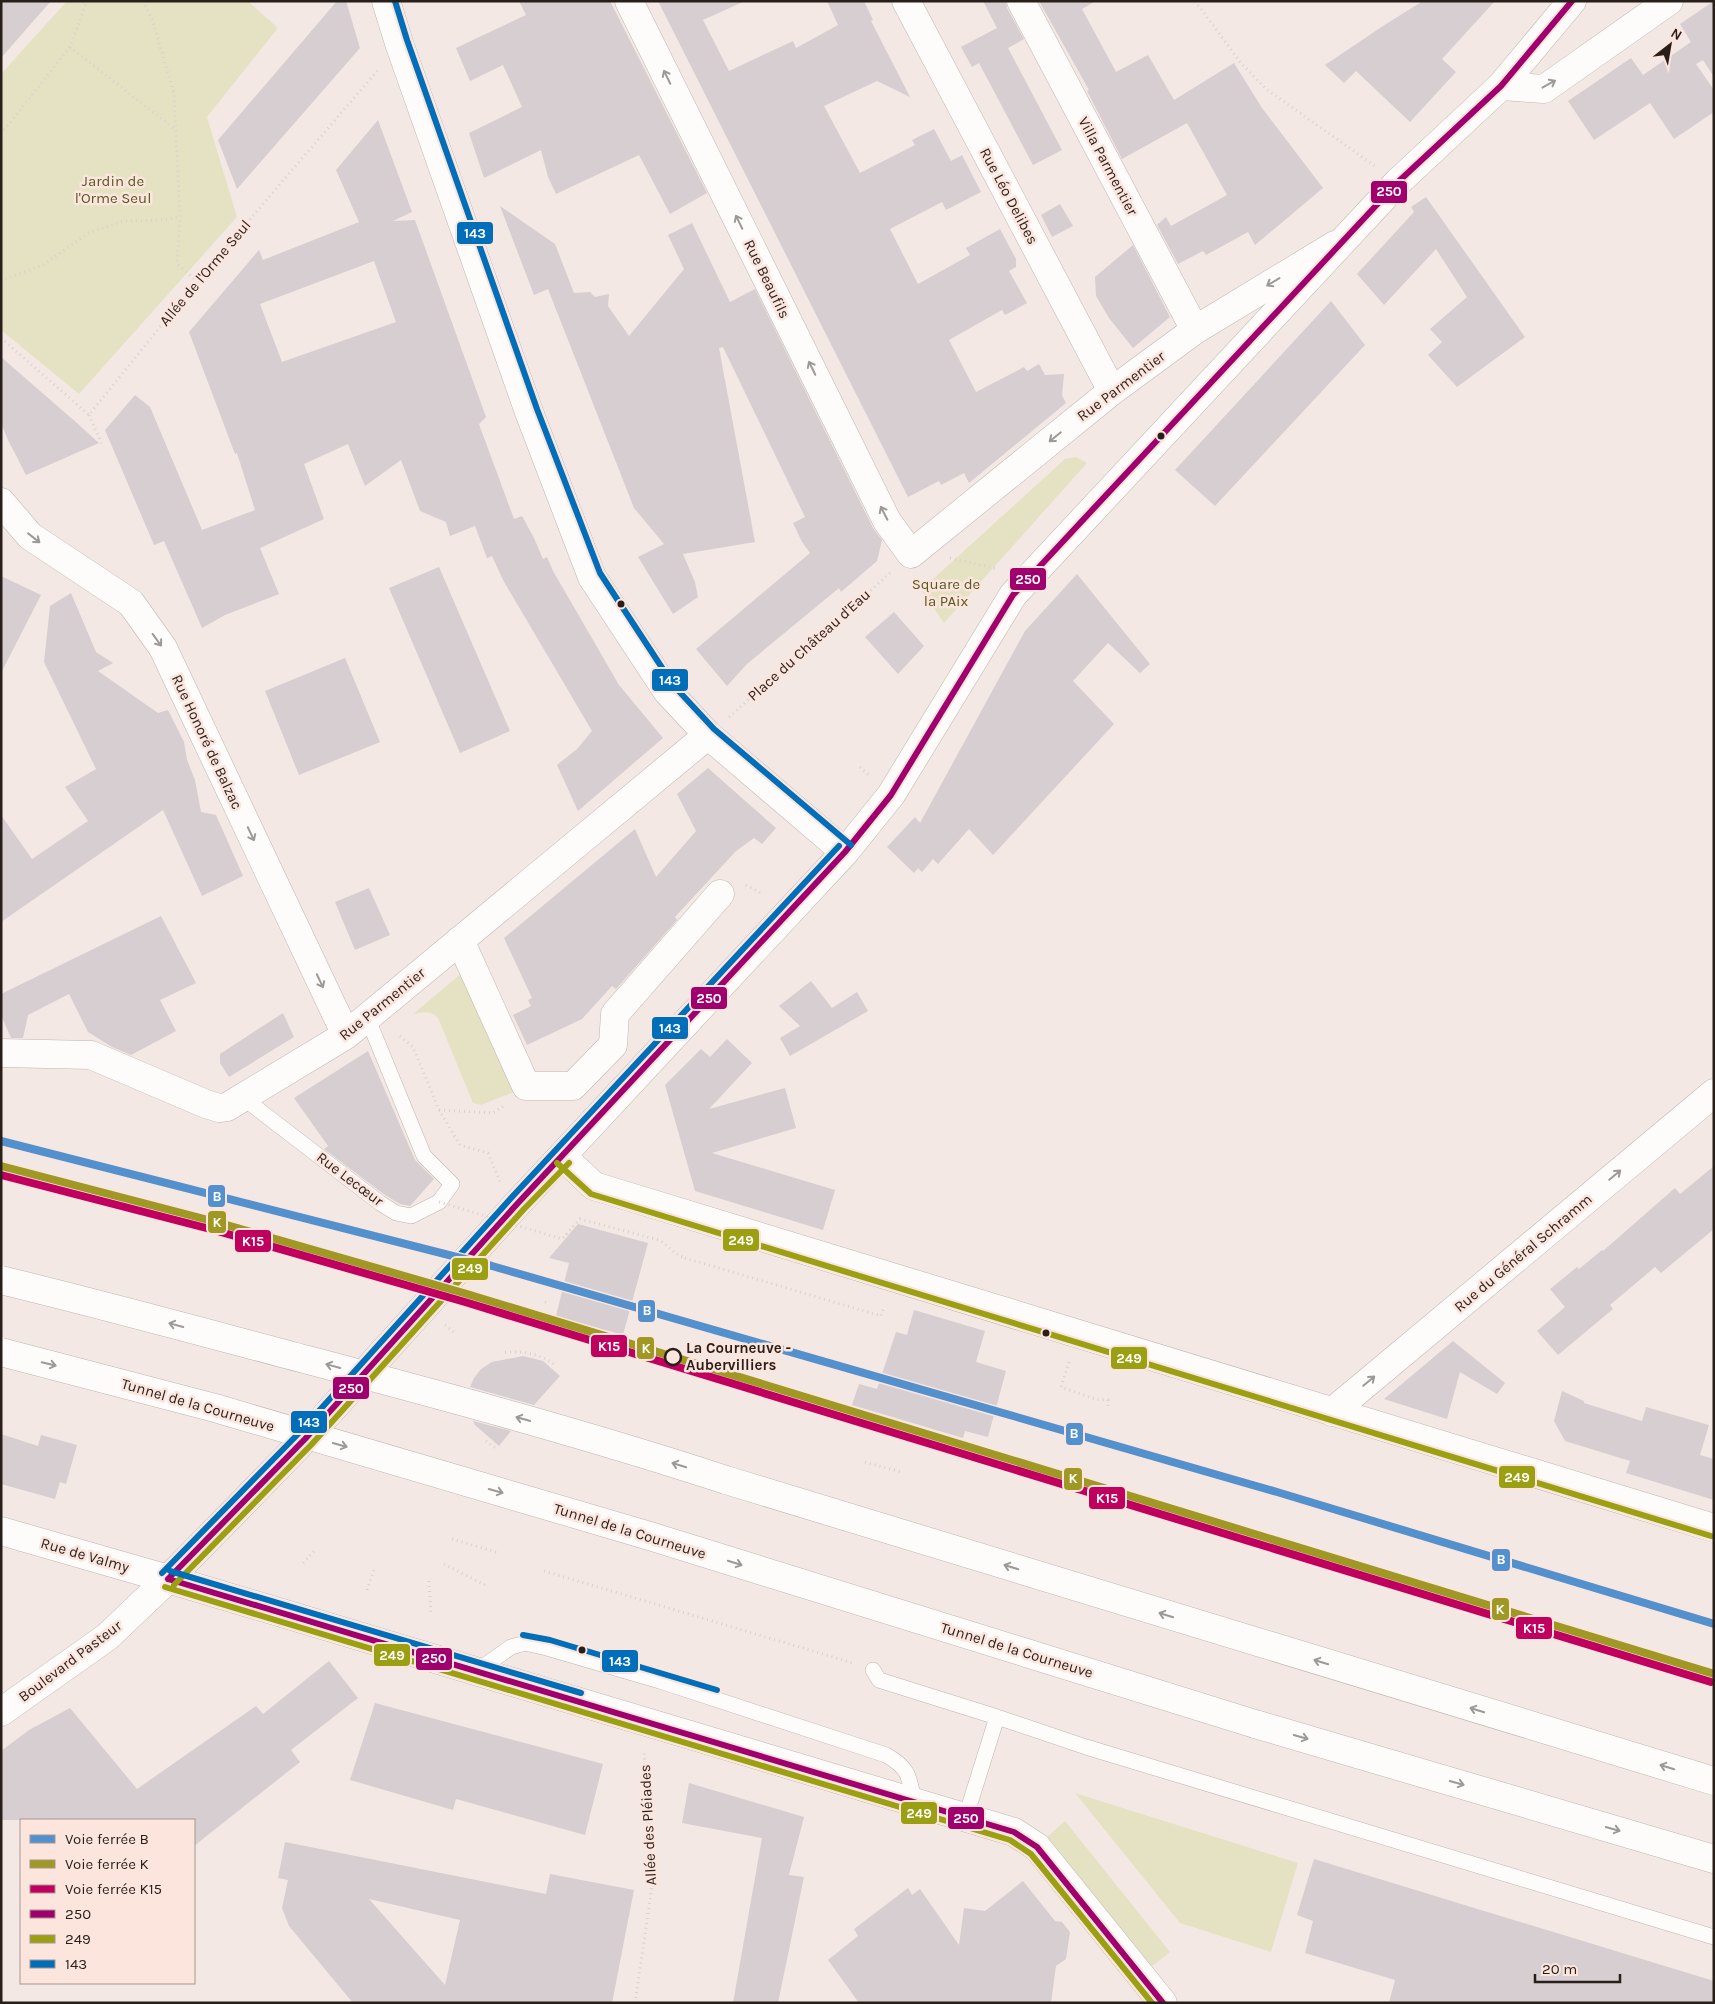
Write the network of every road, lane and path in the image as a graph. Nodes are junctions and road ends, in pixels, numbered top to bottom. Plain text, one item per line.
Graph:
1 (87, 1) edge
2 (143, 1) edge
3 (386, 1) edge
4 (629, 1) edge
5 (906, 1) edge
6 (1021, 1) edge
7 (1195, 1) edge
8 (1572, 1) edge
9 (1670, 1) edge
10 (399, 43) junction
11 (70, 47) junction
12 (1501, 86) junction
13 (176, 131) junction
14 (1, 134) edge
15 (1398, 182) junction
16 (180, 217) junction
17 (1344, 239) junction
18 (1, 280) edge
19 (197, 281) junction
20 (1195, 330) junction
21 (1, 338) edge
22 (1112, 391) junction
23 (89, 415) junction
24 (103, 447) dead end
25 (1, 502) edge
26 (921, 546) junction
27 (1022, 586) junction
28 (708, 735) junction
29 (844, 852) junction
30 (730, 888) joint
31 (761, 894) dead end
32 (460, 940) junction
33 (367, 1017) junction
34 (396, 1033) dead end
35 (346, 1035) junction
36 (1, 1053) edge
37 (1714, 1093) edge
38 (242, 1097) junction
39 (439, 1110) junction
40 (493, 1113) dead end
41 (563, 1156) junction
42 (503, 1189) dead end
43 (439, 1202) junction
44 (566, 1234) junction
45 (588, 1242) dead end
46 (608, 1242) dead end
47 (618, 1245) dead end
48 (604, 1254) dead end
49 (609, 1255) dead end
50 (581, 1260) dead end
51 (635, 1276) dead end
52 (1, 1280) edge
53 (562, 1298) dead end
54 (884, 1307) dead end
55 (558, 1314) dead end
56 (921, 1320) dead end
57 (938, 1326) dead end
58 (956, 1331) dead end
59 (974, 1336) dead end
60 (897, 1343) dead end
61 (1, 1352) edge
62 (505, 1352) dead end
63 (937, 1354) dead end
64 (1069, 1362) dead end
65 (558, 1366) dead end
66 (881, 1402) dead end
67 (1108, 1406) dead end
68 (1332, 1412) junction
69 (919, 1414) dead end
70 (486, 1442) dead end
71 (497, 1449) dead end
72 (865, 1462) dead end
73 (900, 1472) dead end
74 (1714, 1528) edge
75 (1, 1531) edge
76 (452, 1539) dead end
77 (316, 1549) dead end
78 (496, 1552) dead end
79 (304, 1562) dead end
80 (444, 1564) dead end
81 (375, 1567) dead end
82 (544, 1571) dead end
83 (168, 1579) junction
84 (429, 1581) dead end
85 (485, 1585) dead end
86 (366, 1590) dead end
87 (431, 1615) dead end
88 (873, 1670) joint
89 (477, 1671) junction
90 (1, 1712) edge
91 (997, 1717) junction
92 (644, 1745) dead end
93 (1714, 1781) edge
94 (914, 1801) junction
95 (966, 1816) junction
96 (1714, 1858) edge
97 (1714, 1937) edge
98 (634, 2003) edge
99 (1162, 2003) edge

1 - 11 path
2 - 13 path
3 - 10 main road
26 -> 4 main road, Rue Beaufils
5 - 22 main road, Rue Léo Delibes
6 - 20 main road, Villa Parmentier
7 - 15 path
8 - 12 main road, Boulevard Pasteur
12 -> 9 main road
10 - 19 path, Allée de l'Orme Seul
10 - 28 main road
11 - 13 path
11 - 14 path
12 - 15 main road, Boulevard Pasteur
13 - 16 path
15 - 17 main road, Boulevard Pasteur
16 - 18 path
16 - 19 path
17 -> 20 main road, Rue Parmentier
17 - 27 main road, Boulevard Pasteur
19 - 23 path, Allée de l'Orme Seul
20 - 22 main road, Rue Parmentier
21 - 23 path
22 -> 26 main road, Rue Parmentier
23 - 24 path
25 -> 35 main road, Rue Honoré de Balzac
26 - 27 path
26 - 28 path, Place du Château d'Eau
27 - 29 main road, Boulevard Pasteur
28 - 29 main road
28 - 32 main road, Rue Parmentier
29 - 41 main road, Boulevard Pasteur
30 - 31 path
30 - 32 main road
32 - 33 main road, Rue Parmentier
33 - 35 main road, Rue Parmentier
33 - 43 lane
34 - 39 path
35 - 38 main road, Rue Parmentier
36 - 38 main road, Rue Parmentier
68 -> 37 main road, Rue du Général Schramm
38 - 43 lane, Rue Lecœur
39 - 40 path
39 - 42 path
41 - 68 main road
41 - 83 main road, Boulevard Pasteur
43 - 44 path, bridge
44 - 45 path
44 - 54 path, bridge
46 - 47 path
48 - 49 path
50 - 51 path
93 -> 52 main road, bridge
53 - 55 path
56 - 57 path
58 - 59 path
60 - 63 path
61 -> 96 main road, Tunnel de la Courneuve, bridge
62 - 65 path
64 - 67 path
66 - 69 path
68 - 74 main road
70 - 71 path
72 - 73 path
75 - 83 main road, Rue de Valmy
76 - 78 path
77 - 79 path
80 - 85 path
81 - 86 path
82 - 88 path
83 - 89 main road, Rue de Valmy
83 - 90 main road, Boulevard Pasteur
84 - 87 path
88 - 91 lane
89 - 94 main road, Rue de Valmy
89 - 94 lane
91 - 95 lane
91 - 97 lane
92 - 98 path, Allée des Pléiades
94 - 95 main road, Rue de Valmy
95 - 99 main road, Rue de Valmy

